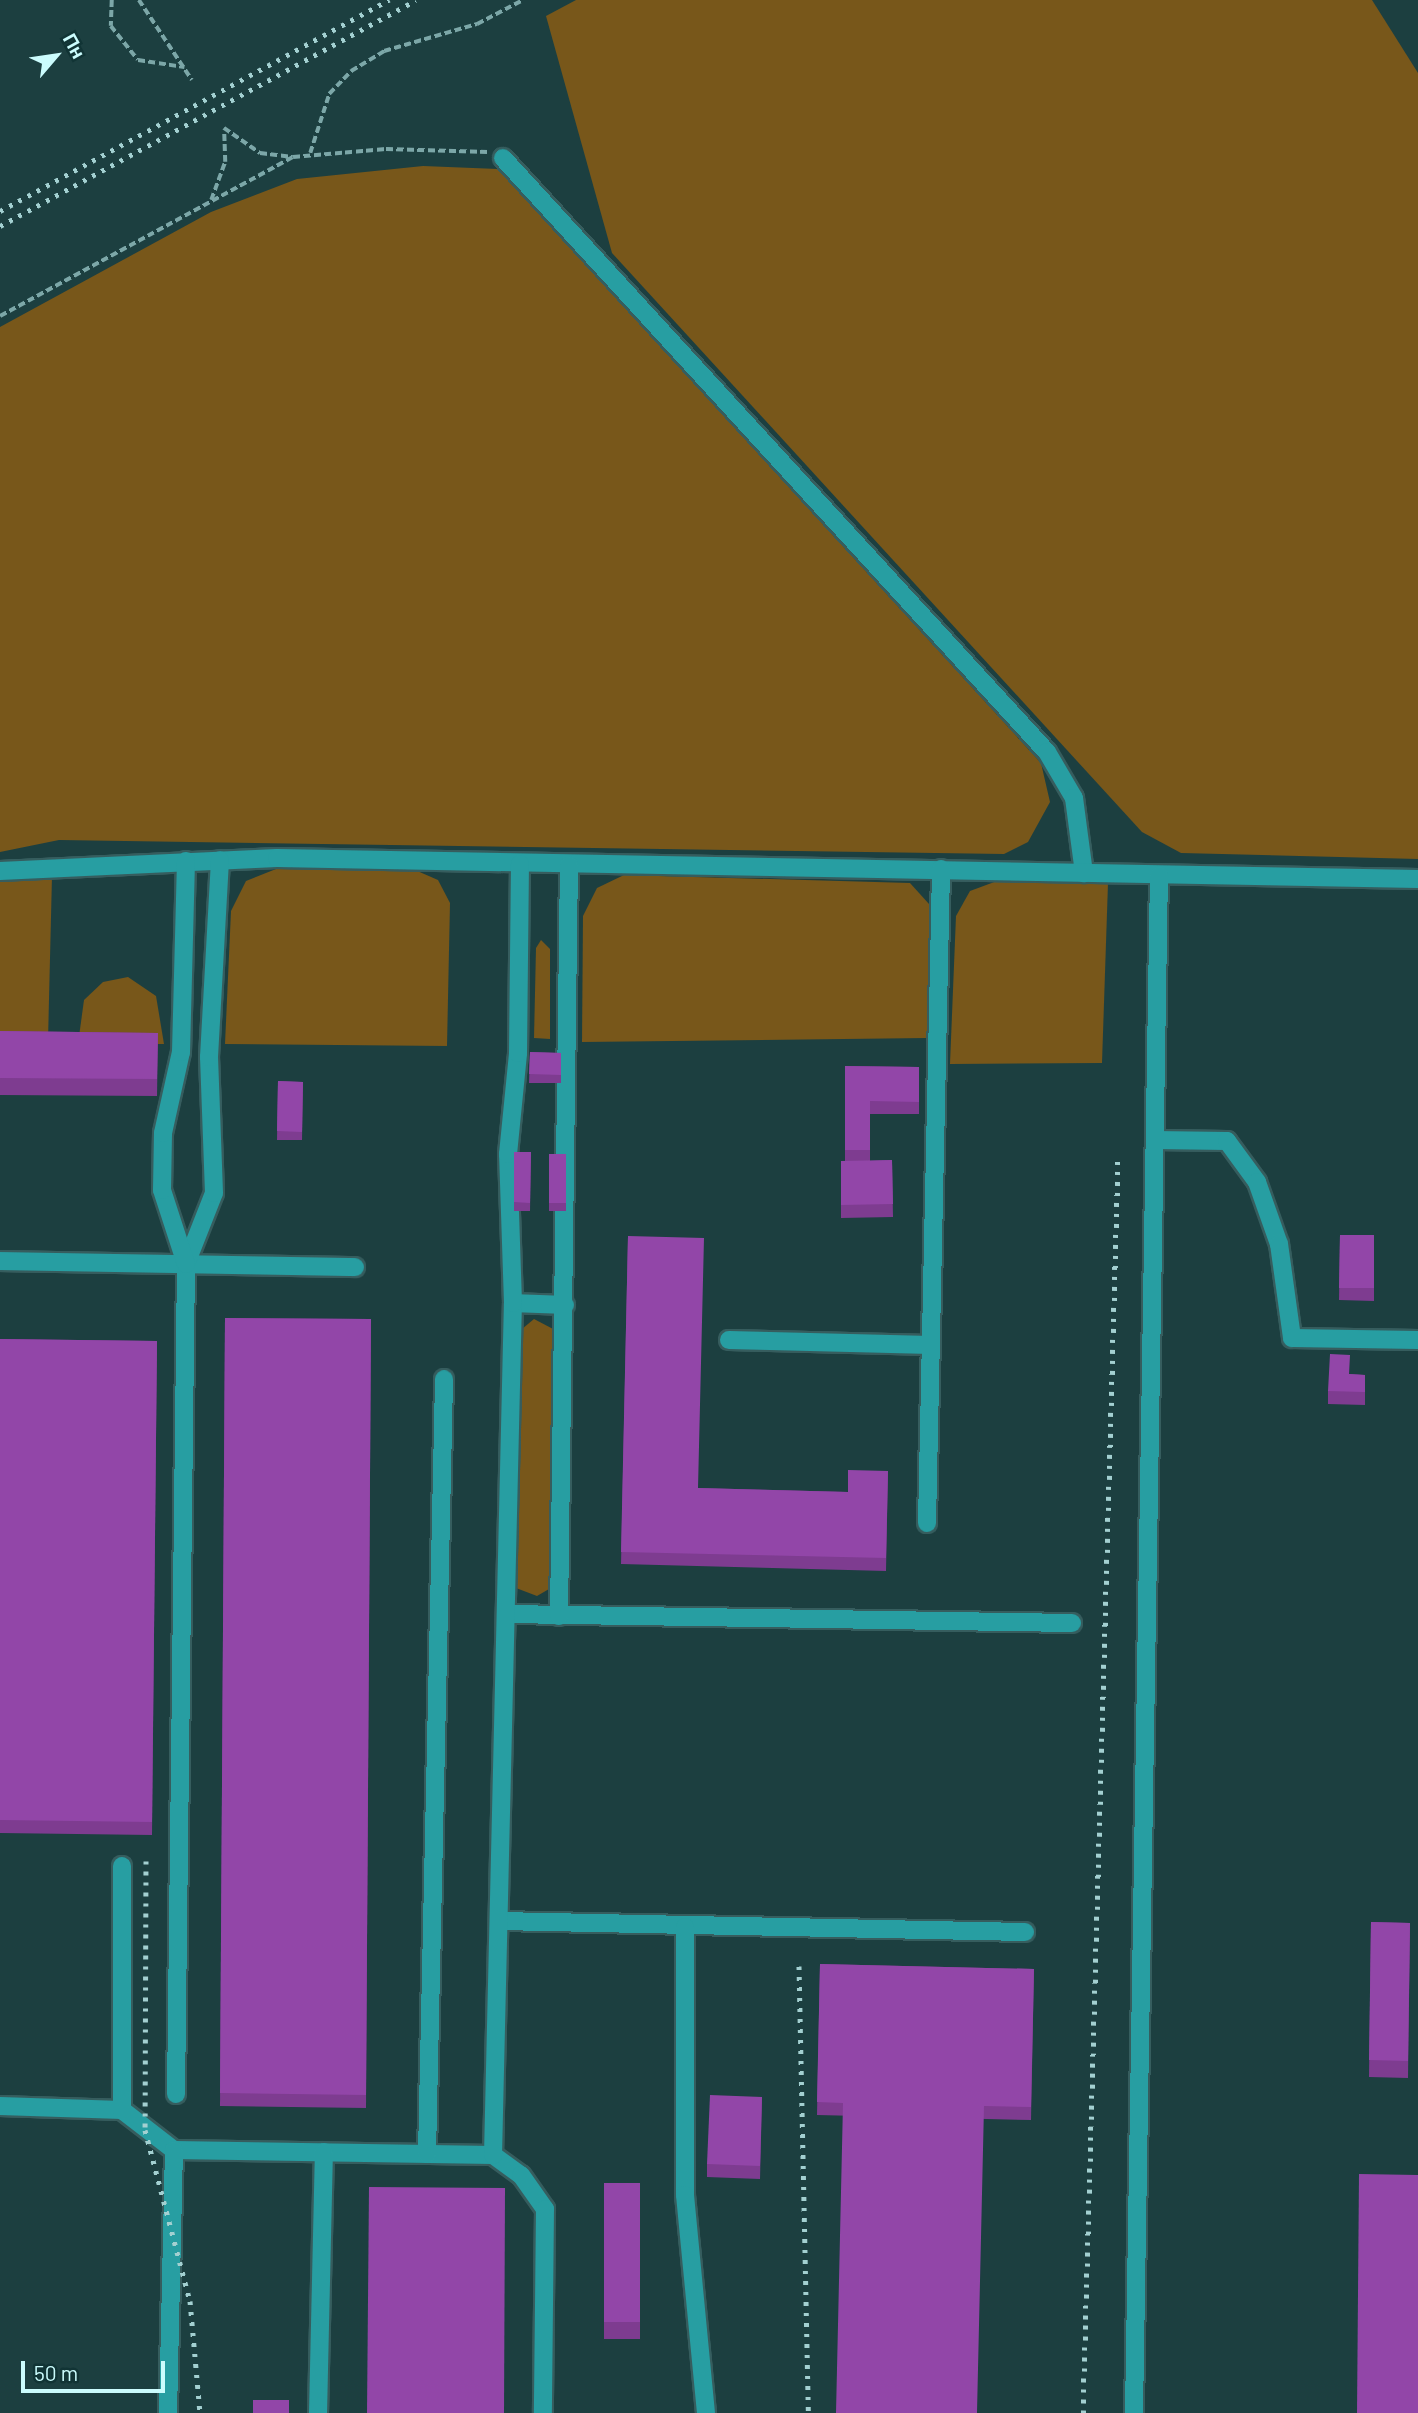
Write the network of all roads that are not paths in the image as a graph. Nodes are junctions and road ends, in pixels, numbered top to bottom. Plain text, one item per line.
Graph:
1 (503, 158) road end
2 (186, 860) junction
3 (220, 860) junction
4 (520, 864) junction
5 (569, 865) junction
6 (941, 869) junction
7 (0, 871) edge
8 (1084, 873) junction
9 (1159, 875) junction
10 (1418, 879) edge
11 (1155, 1140) junction
12 (0, 1262) edge
13 (186, 1265) junction
14 (355, 1267) dead end
15 (513, 1303) junction
16 (565, 1305) junction
17 (729, 1340) dead end
18 (1418, 1340) edge
19 (931, 1345) junction
20 (444, 1379) dead end
21 (927, 1523) dead end
22 (506, 1614) junction
23 (559, 1616) junction
24 (1072, 1623) dead end
25 (122, 1866) dead end
26 (499, 1921) junction
27 (685, 1927) junction
28 (1025, 1932) dead end
29 (176, 2094) dead end
30 (0, 2106) edge
31 (122, 2110) junction
32 (174, 2150) junction
33 (324, 2152) junction
34 (426, 2154) junction
35 (493, 2155) junction
36 (169, 2413) edge
37 (318, 2413) edge
38 (543, 2413) edge
39 (706, 2413) edge
40 (1134, 2413) edge

1 - 8 street
2 - 3 street
2 - 7 street
2 - 13 street
3 - 4 street
3 - 13 street
4 - 5 street
4 - 15 street
5 - 6 street
5 - 16 street
6 - 8 street
6 - 19 street
8 - 9 street
9 - 10 street
9 - 11 street
11 - 18 street
11 - 40 street
12 - 13 street
13 - 14 street
13 - 29 street
15 - 16 street
15 - 22 street
16 - 23 street
17 - 19 street
19 - 21 street
20 - 34 street
22 - 23 street
22 - 26 street
23 - 24 street
25 - 31 street
26 - 27 street
26 - 35 street
27 - 28 street
27 - 39 street
30 - 31 street
31 - 32 street
32 - 33 street
32 - 36 street
33 - 34 street
33 - 37 street
34 - 35 street
35 - 38 street

